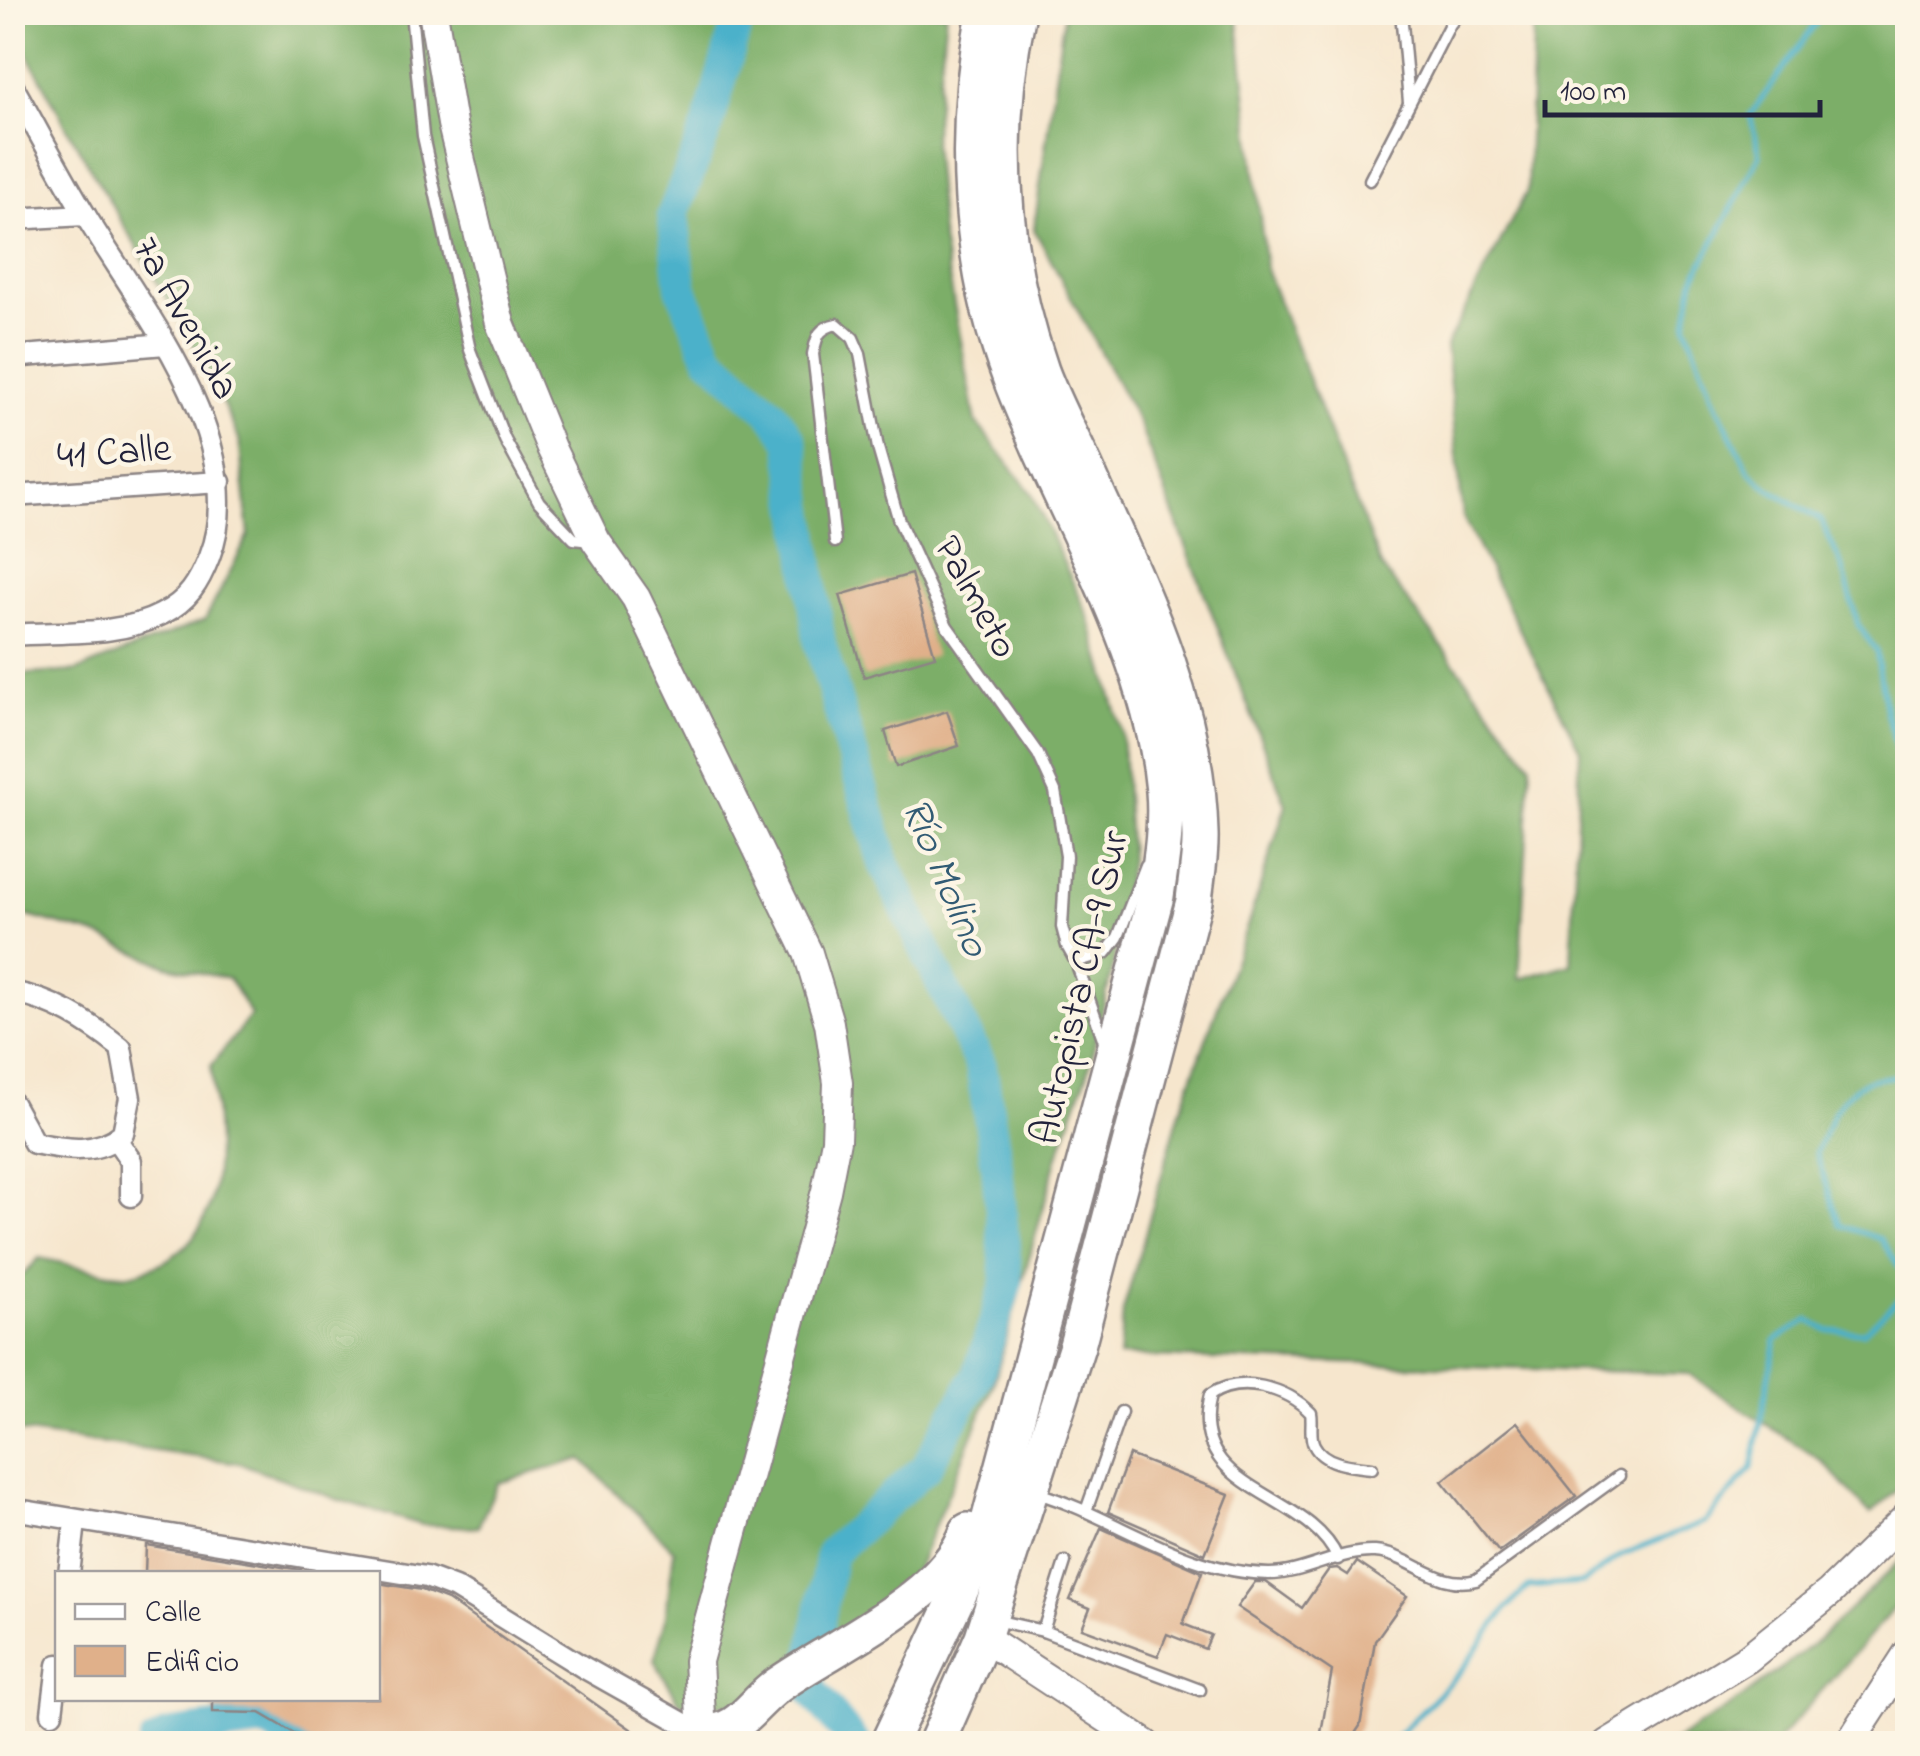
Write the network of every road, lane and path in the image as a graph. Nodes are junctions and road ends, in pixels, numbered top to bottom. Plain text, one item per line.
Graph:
1 (411, 12) edge
2 (433, 12) edge
3 (984, 12) edge
4 (1018, 12) edge
5 (1401, 12) edge
6 (1460, 12) edge
7 (12, 85) edge
8 (1409, 103) junction
9 (1370, 180) dead end
10 (85, 214) junction
11 (12, 219) edge
12 (165, 344) junction
13 (12, 357) edge
14 (220, 482) junction
15 (12, 496) edge
16 (596, 542) junction
17 (835, 542) dead end
18 (12, 635) edge
19 (1165, 834) junction
20 (1076, 962) junction
21 (12, 992) edge
22 (1110, 1072) junction
23 (12, 1104) edge
24 (120, 1136) junction
25 (132, 1196) dead end
26 (1029, 1377) junction
27 (1121, 1412) dead end
28 (1372, 1468) dead end
29 (1620, 1476) dead end
30 (1032, 1491) junction
31 (12, 1509) edge
32 (1086, 1511) junction
33 (1908, 1516) edge
34 (75, 1522) junction
35 (1338, 1559) junction
36 (1065, 1562) dead end
37 (68, 1571) edge
38 (986, 1628) junction
39 (1043, 1632) junction
40 (1908, 1653) edge
41 (55, 1689) edge
42 (1200, 1690) dead end
43 (764, 1698) junction
44 (52, 1713) dead end
45 (942, 1728) edge
46 (707, 1740) edge
47 (743, 1744) edge
48 (888, 1744) edge
49 (1146, 1744) edge
50 (1607, 1744) edge
51 (1849, 1744) edge

1 - 16 lane
2 - 16 main road
3 - 19 highway, Autopista CA-9 Sur
4 - 30 highway, Autopista CA-9 Sur
5 - 8 lane
6 - 8 lane
7 - 10 street, 7a Avenida
8 - 9 lane
10 - 11 street
10 - 12 street, 7a Avenida
12 - 13 street
12 - 14 street, 7a Avenida
14 - 15 street, 41 Calle
14 - 18 street, 7a Avenida
16 - 46 main road
17 - 20 lane, Palmeto
19 - 20 lane
19 - 22 highway, Autopista CA-9 Sur
20 - 22 lane
21 - 24 street
22 - 26 highway, Autopista CA-9 Sur
23 - 24 street
24 - 25 street
26 - 43 highway
26 - 48 highway, Autopista CA-9 Sur
27 - 32 lane
28 - 35 lane
29 - 35 lane
30 - 32 lane
30 - 38 highway, Autopista CA-9 Sur
31 - 34 street
32 - 35 lane
33 - 50 main road
34 - 37 street
34 - 46 street
36 - 39 lane
38 - 39 lane
38 - 45 highway, Autopista CA-9 Sur
38 - 49 main road
39 - 42 lane
40 - 51 main road
41 - 44 street
43 - 46 highway
43 - 47 highway

